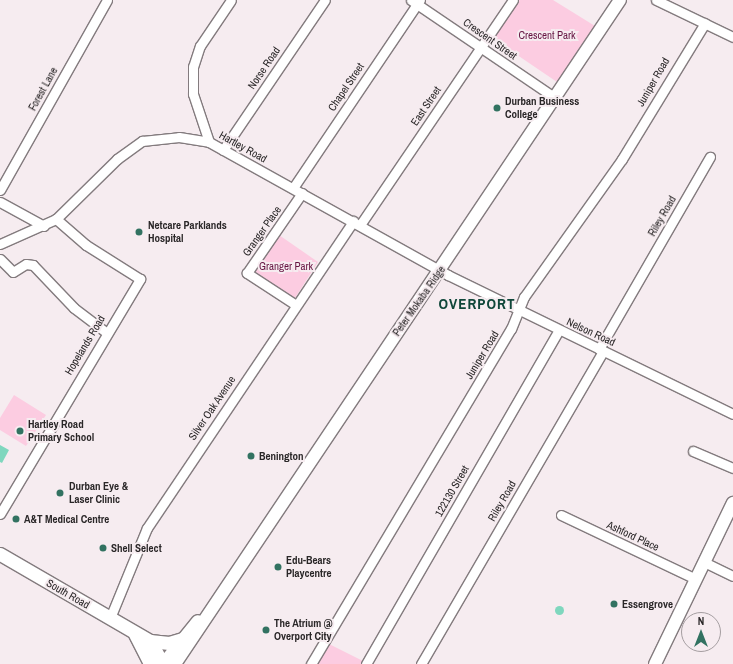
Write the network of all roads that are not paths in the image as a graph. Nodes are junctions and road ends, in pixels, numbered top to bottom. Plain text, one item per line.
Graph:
1 (107, 0) edge
2 (231, 0) edge
3 (324, 0) edge
4 (513, 0) edge
5 (656, 0) edge
6 (416, 1) edge
7 (621, 1) edge
8 (705, 23) junction
9 (733, 37) edge
10 (481, 47) junction
11 (555, 98) junction
12 (209, 142) junction
13 (223, 150) junction
14 (710, 157) dead end
15 (293, 188) junction
16 (0, 190) edge
17 (302, 193) junction
18 (0, 202) edge
19 (56, 219) junction
20 (357, 224) junction
21 (44, 226) junction
22 (0, 244) edge
23 (0, 259) edge
24 (440, 270) junction
25 (296, 305) junction
26 (521, 311) junction
27 (559, 330) junction
28 (107, 333) junction
29 (601, 350) junction
30 (733, 414) edge
31 (693, 451) dead end
32 (733, 468) edge
33 (733, 503) edge
34 (0, 514) edge
35 (561, 515) dead end
36 (0, 554) edge
37 (704, 562) junction
38 (733, 576) edge
39 (696, 579) junction
40 (218, 597) junction
41 (110, 618) junction
42 (135, 634) junction
43 (182, 639) junction
44 (150, 641) junction
45 (150, 664) edge
46 (163, 664) edge
47 (175, 664) edge
48 (311, 664) edge
49 (366, 664) edge
50 (421, 664) edge
51 (655, 664) edge

1 - 16 street, Forest Lane
2 - 12 street
3 - 13 street, Norse Road
4 - 10 street, East Street
5 - 8 street
6 - 10 street, Crescent Street
6 - 15 street, Chapel Street
7 - 11 street, Peter Mokaba Ridge
8 - 9 street
8 - 26 street, Juniper Road
10 - 11 street, Crescent Street
10 - 20 street, East Street
11 - 24 street, Peter Mokaba Ridge
12 - 13 street, Hartley Road
12 - 19 street, Hartley Road
13 - 15 street, Hartley Road
14 - 29 street, Riley Road
15 - 17 street, Hartley Road
17 - 20 street, Hartley Road
17 - 25 street, Granger Place
18 - 21 street
19 - 21 street, Hartley Road
19 - 28 street, Hopelands Road
20 - 24 street, Hartley Road
20 - 25 street, Silver Oak Avenue
21 - 22 street, Hartley Road
23 - 28 street
24 - 26 street, Nelson Road
24 - 40 street, Peter Mokaba Ridge
25 - 41 street, Silver Oak Avenue
26 - 27 street, Nelson Road
26 - 48 street, Juniper Road
27 - 29 street, Nelson Road
27 - 49 street, 122130 Street
28 - 34 street, Hopelands Road
29 - 30 street, Nelson Road
29 - 50 street, Riley Road
31 - 32 street
33 - 37 street
35 - 39 street, Ashford Place
36 - 41 main road, South Road
37 - 38 street
37 - 39 street
39 - 51 street
40 - 43 street, Peter Mokaba Ridge
40 - 47 street, Peter Mokaba Ridge
41 - 42 main road, South Road
42 - 44 main road, South Road
42 - 45 main road
43 - 44 main road
43 - 46 street, Peter Mokaba Ridge
44 - 46 main road

